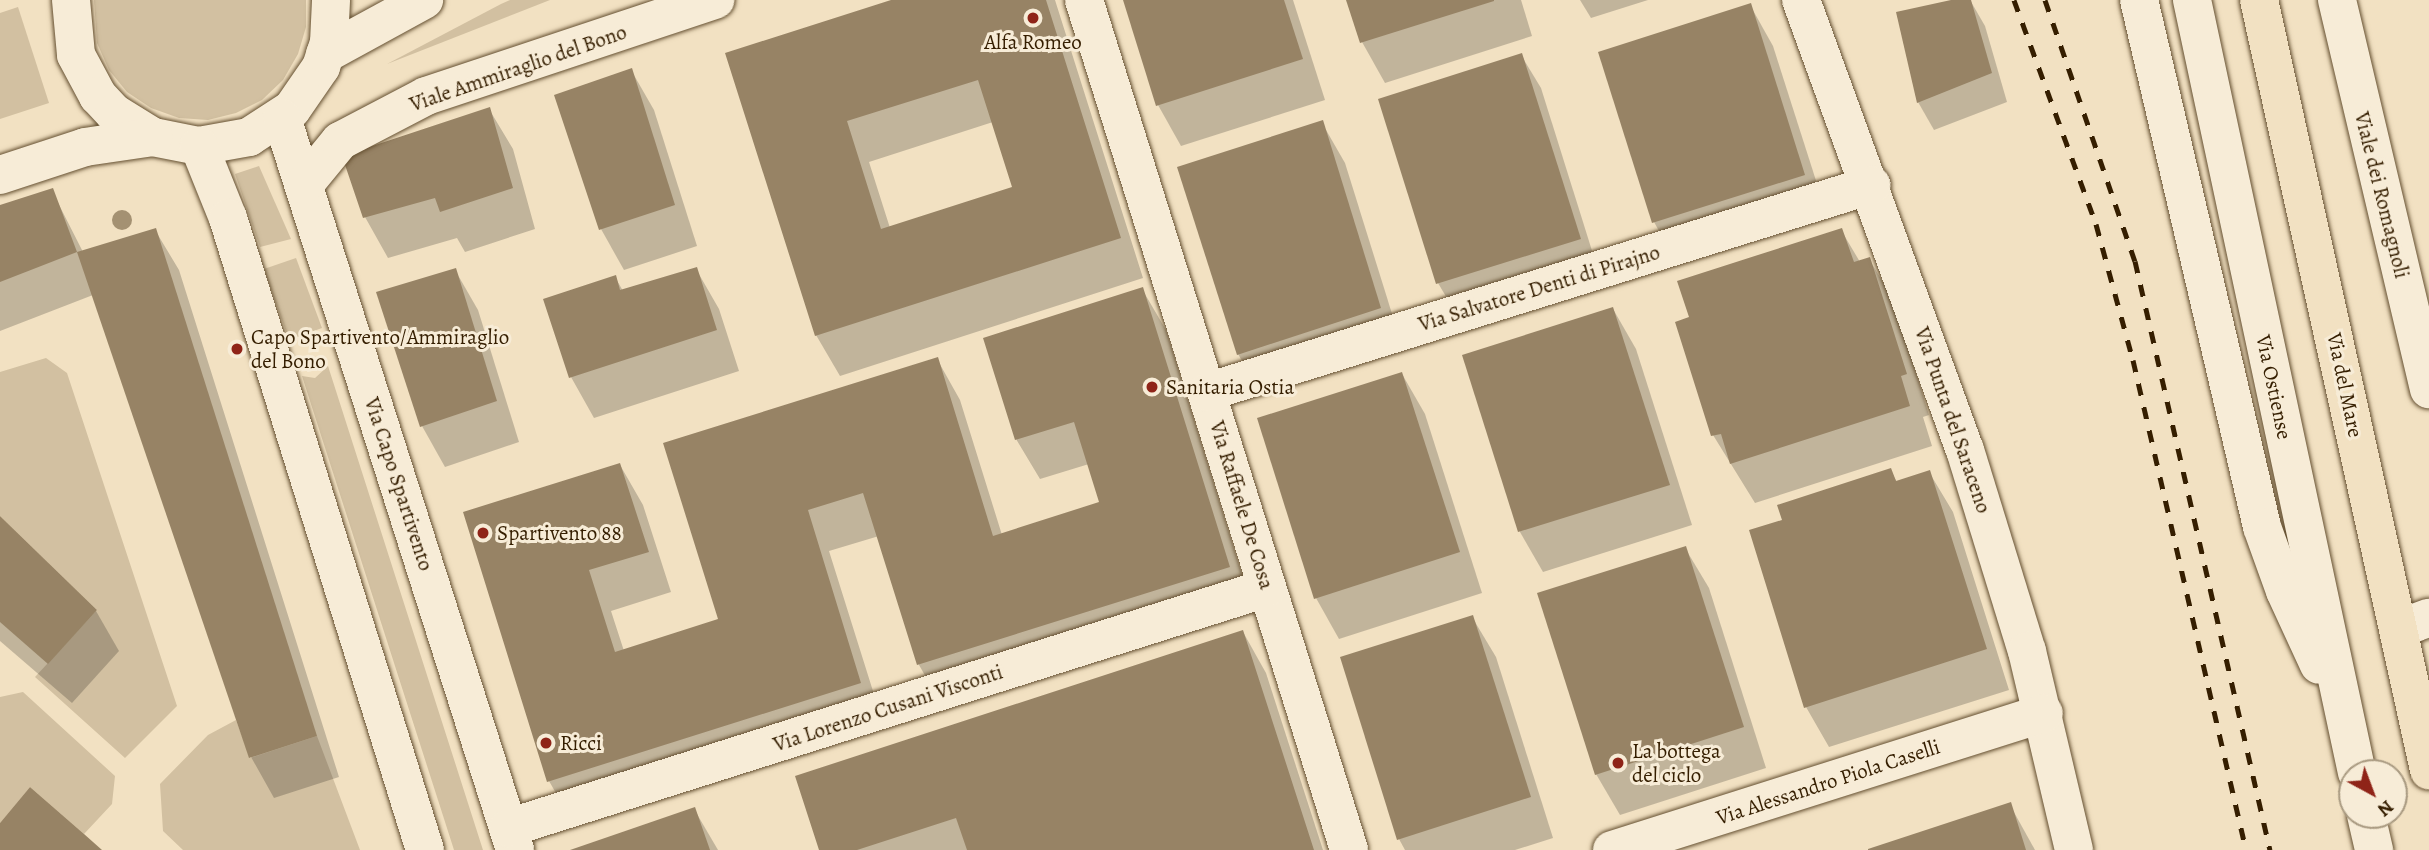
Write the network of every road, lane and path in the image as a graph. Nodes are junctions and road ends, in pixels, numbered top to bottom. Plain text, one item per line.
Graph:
1 (71, 0) edge
2 (331, 0) edge
3 (424, 0) edge
4 (715, 0) edge
5 (1084, 0) edge
6 (1801, 0) edge
7 (2139, 0) edge
8 (2192, 0) edge
9 (2259, 0) edge
10 (2337, 0) edge
11 (325, 54) junction
12 (282, 118) junction
13 (153, 137) junction
14 (199, 146) junction
15 (0, 175) edge
16 (304, 185) junction
17 (1871, 185) junction
18 (2429, 389) edge
19 (1208, 392) junction
20 (1267, 588) junction
21 (2414, 623) edge
22 (2043, 713) junction
23 (2345, 718) junction
24 (2354, 759) edge
25 (2429, 769) edge
26 (2370, 829) edge
27 (512, 839) edge
28 (425, 850) edge
29 (1349, 850) edge
30 (1612, 850) edge
31 (2074, 850) edge
32 (2374, 850) edge

1 - 13 street
2 - 11 street
3 - 11 street
4 - 16 street, Viale Ammiraglio del Bono
5 - 19 street, Via Raffaele De Cosa
6 - 17 street, Via Punta del Saraceno
7 - 23 street
8 - 23 street, Via Ostiense
9 - 21 main road, Via del Mare
10 - 18 street, Viale dei Romagnoli
11 - 12 street
12 - 14 street
12 - 16 street, Via Capo Spartivento
13 - 14 street
13 - 15 street
14 - 28 street
16 - 27 street, Via Capo Spartivento
17 - 19 street, Via Salvatore Denti di Pirajno
17 - 22 street, Via Punta del Saraceno
19 - 20 street, Via Raffaele De Cosa
20 - 27 street, Via Lorenzo Cusani Visconti
20 - 29 street, Via Raffaele De Cosa
21 - 25 main road, Via del Mare
22 - 30 street, Via Alessandro Piola Caselli
22 - 31 street, Via Punta del Saraceno
23 - 24 street, Via Ostiense
26 - 32 street

